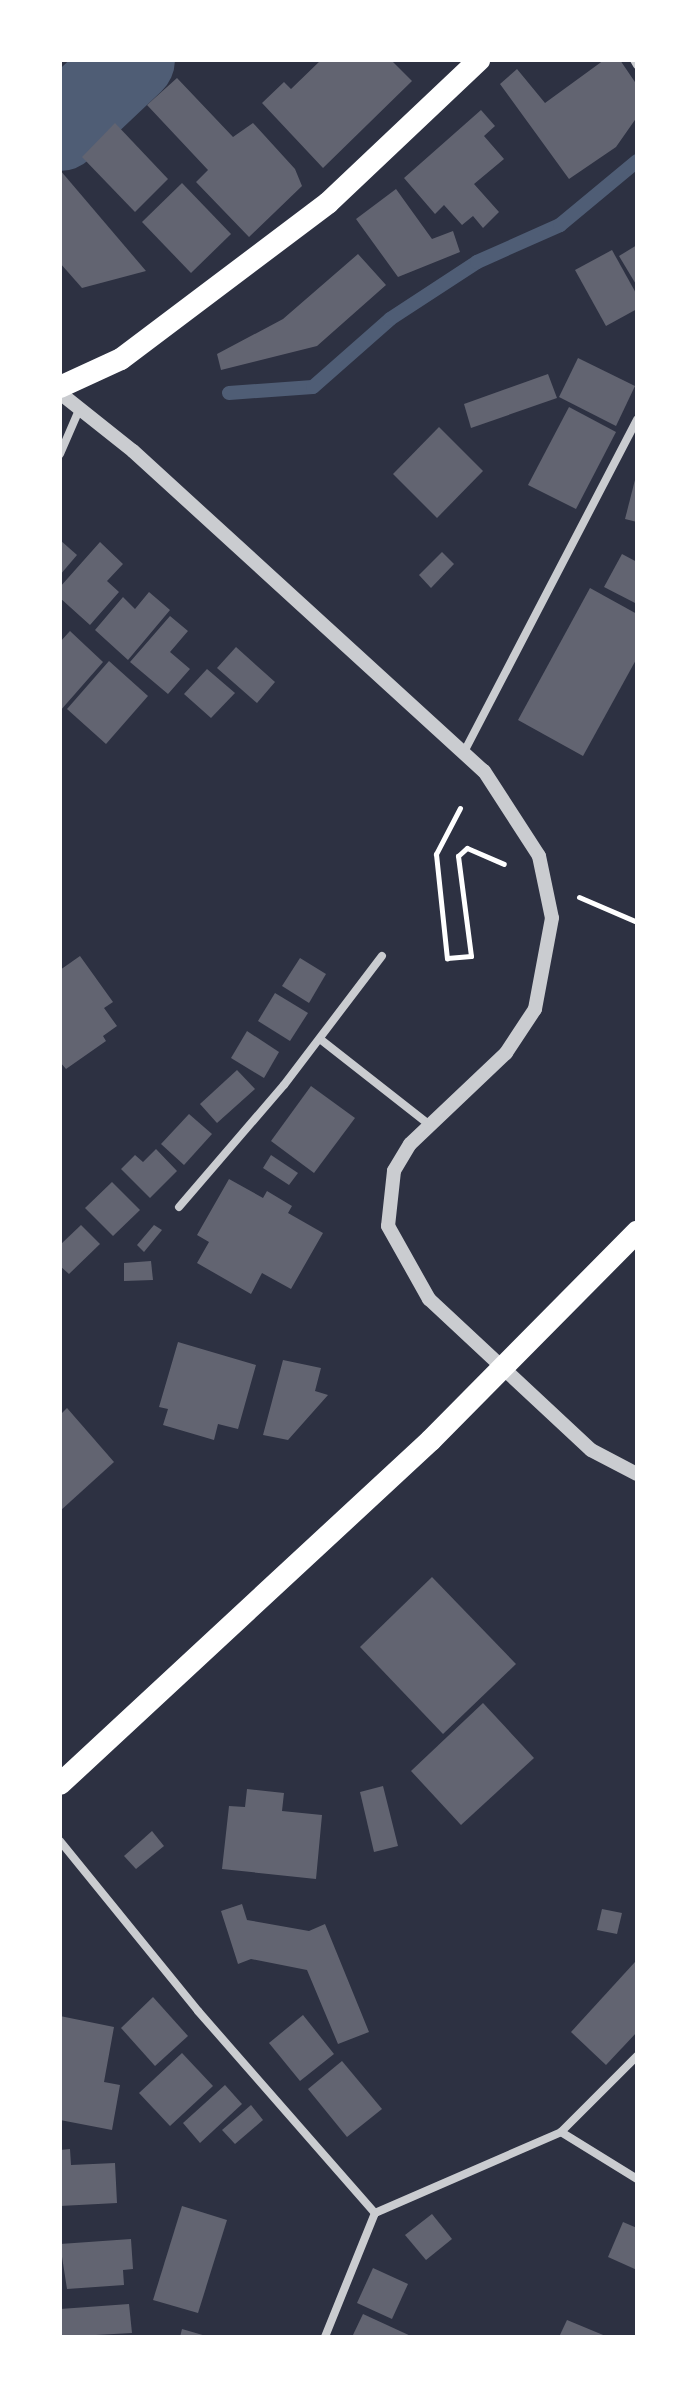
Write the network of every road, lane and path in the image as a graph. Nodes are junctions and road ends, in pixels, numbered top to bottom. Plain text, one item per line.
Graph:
1 (479, 60) edge
2 (634, 60) edge
3 (637, 65) edge
4 (60, 390) edge
5 (79, 410) junction
6 (637, 419) edge
7 (60, 454) edge
8 (464, 752) junction
9 (460, 808) dead end
10 (458, 856) dead end
11 (382, 956) dead end
12 (320, 1039) junction
13 (431, 1126) junction
14 (179, 1207) dead end
15 (637, 1232) edge
16 (505, 1369) junction
17 (637, 1474) edge
18 (60, 1784) edge
19 (60, 1841) edge
20 (637, 2056) edge
21 (561, 2132) junction
22 (637, 2179) edge
23 (375, 2213) junction
24 (325, 2337) edge

1 - 4 highway
2 - 3 street
4 - 5 street
5 - 7 street
5 - 8 street
6 - 8 street
8 - 13 street
9 - 10 path
11 - 12 street
12 - 13 street
12 - 14 street
13 - 16 street
15 - 16 highway
16 - 17 street
16 - 18 highway
19 - 23 street
20 - 21 street
21 - 22 street
21 - 23 street
23 - 24 street

